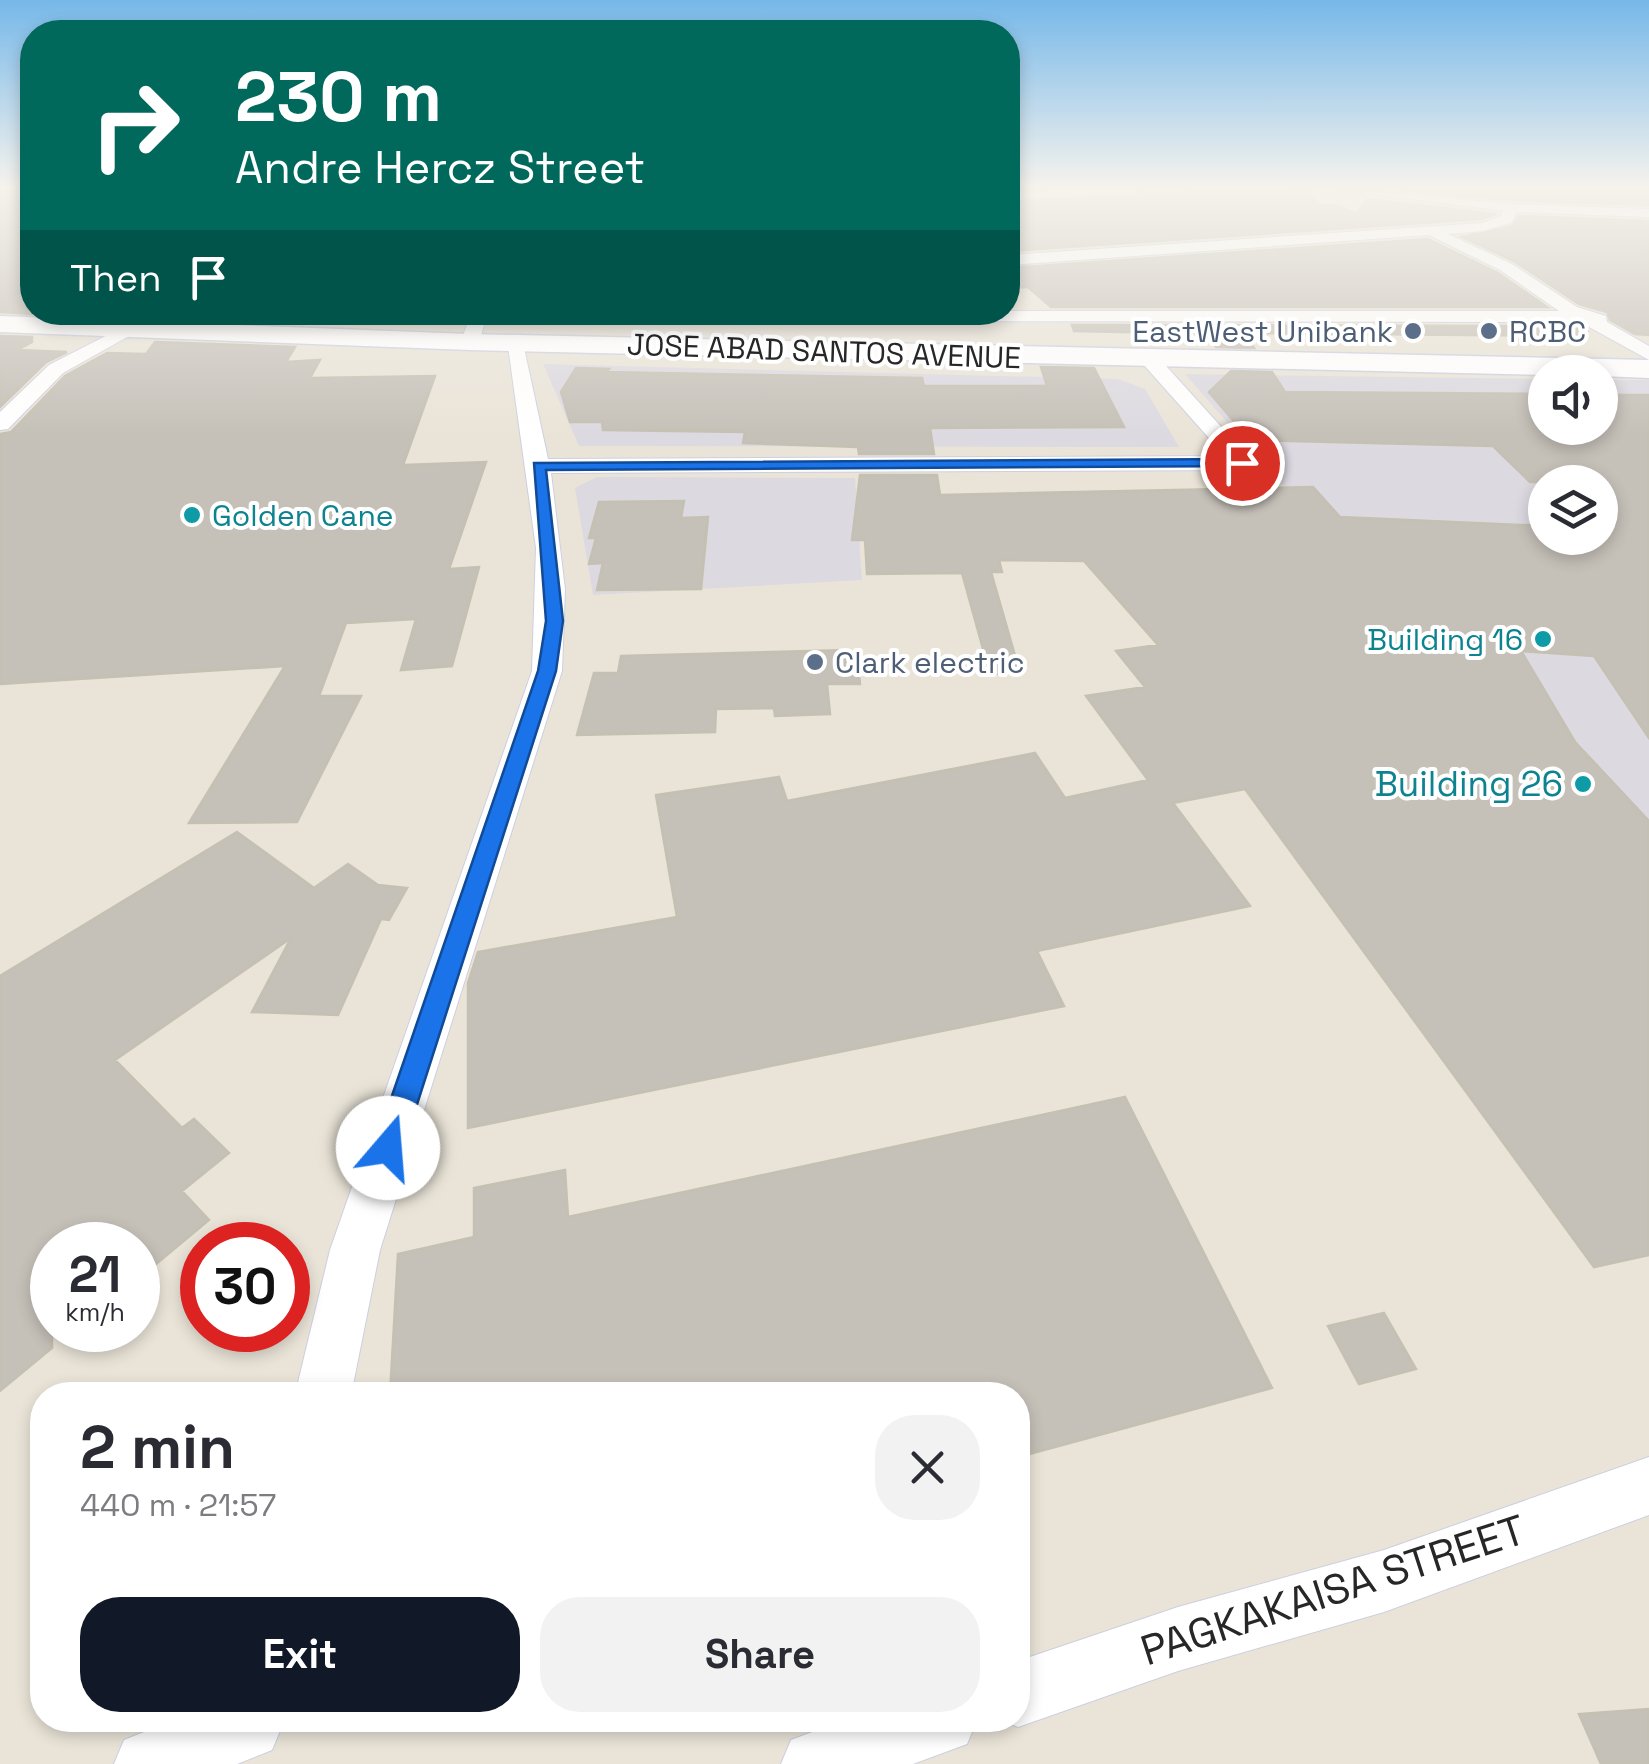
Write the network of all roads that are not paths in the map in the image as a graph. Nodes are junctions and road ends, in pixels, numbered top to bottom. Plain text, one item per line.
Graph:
1 (1512, 271) edge
2 (1020, 314) edge
3 (1568, 314) junction
4 (126, 325) edge
5 (476, 325) edge
6 (857, 325) edge
7 (470, 342) junction
8 (514, 342) junction
9 (854, 351) junction
10 (1649, 354) edge
11 (1150, 360) junction
12 (1649, 369) edge
13 (0, 424) edge
14 (538, 466) junction
15 (326, 1382) edge
16 (1649, 1486) edge
17 (1030, 1690) edge
18 (908, 1732) edge
19 (247, 1737) edge
20 (148, 1764) edge
21 (816, 1764) edge

1 - 3 street
2 - 3 street
3 - 10 street
4 - 7 main road, JOSE ABAD SANTOS AVENUE
4 - 13 street
5 - 7 street
6 - 9 street
7 - 8 main road, JOSE ABAD SANTOS AVENUE
8 - 9 main road, JOSE ABAD SANTOS AVENUE
8 - 14 street
9 - 11 main road, JOSE ABAD SANTOS AVENUE
11 - 12 main road, JOSE ABAD SANTOS AVENUE
11 - 14 street
14 - 15 street
16 - 17 street, PAGKAKAISA STREET
18 - 21 street
19 - 20 street

